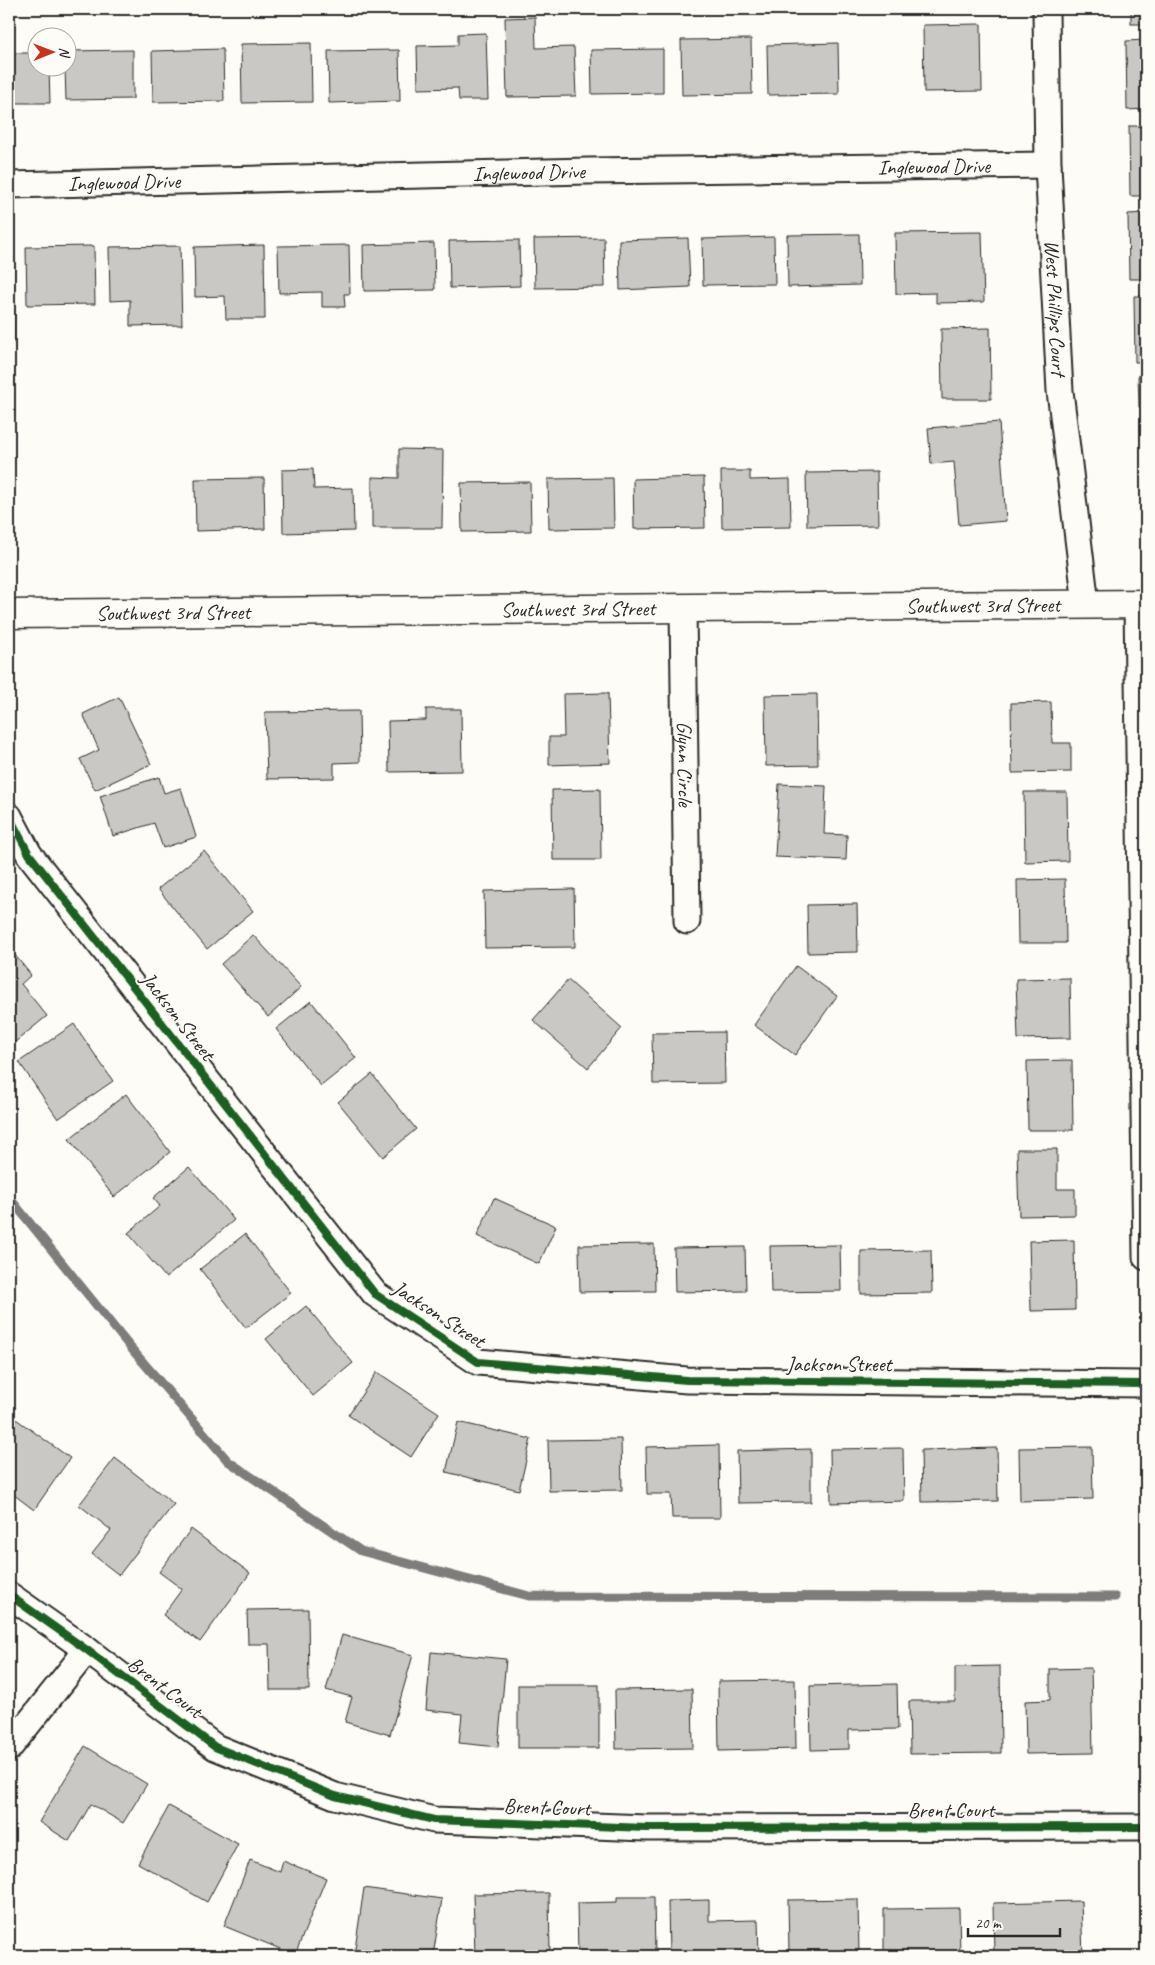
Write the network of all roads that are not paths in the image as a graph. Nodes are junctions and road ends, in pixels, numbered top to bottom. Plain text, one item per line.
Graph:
1 (1046, 9) edge
2 (1048, 165) junction
3 (9, 185) edge
4 (1086, 604) junction
5 (1142, 604) edge
6 (683, 608) junction
7 (9, 614) edge
8 (9, 816) edge
9 (687, 921) dead end
10 (1146, 1257) edge
11 (1146, 1384) edge
12 (9, 1595) edge
13 (87, 1650) junction
14 (9, 1748) edge
15 (1146, 1827) edge

1 - 2 street, West Phillips Court
2 - 3 street, Inglewood Drive
2 - 4 street, West Phillips Court
4 - 5 street, Southwest 3rd Street
4 - 6 street, Southwest 3rd Street
5 - 10 street
6 - 7 street, Southwest 3rd Street
6 - 9 street, Glynn Circle
8 - 11 street, Jackson Street
12 - 13 street, Brent Court
13 - 14 street
13 - 15 street, Brent Court

